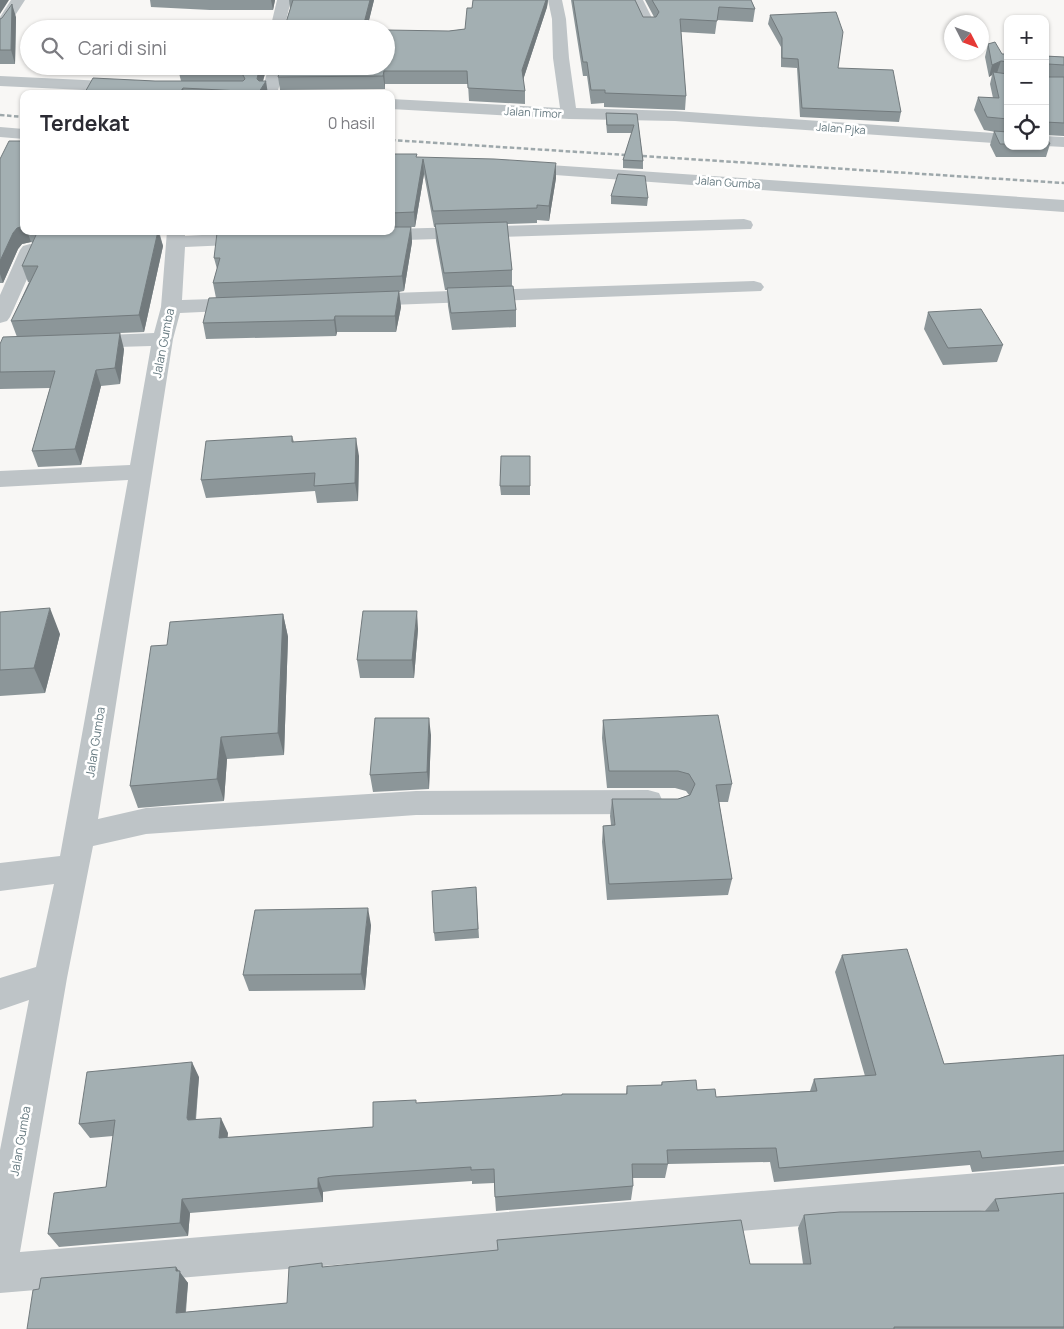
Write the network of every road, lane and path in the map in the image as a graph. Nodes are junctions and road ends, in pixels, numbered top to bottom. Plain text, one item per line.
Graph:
1 (18, 0) edge
2 (284, 0) edge
3 (555, 0) edge
4 (636, 0) edge
5 (279, 20) edge
6 (648, 26) edge
7 (0, 28) edge
8 (274, 75) edge
9 (0, 81) edge
10 (140, 88) edge
11 (270, 90) edge
12 (395, 104) edge
13 (569, 114) junction
14 (675, 116) joint
15 (0, 132) edge
16 (20, 134) edge
17 (1004, 139) edge
18 (1049, 141) edge
19 (1064, 142) edge
20 (506, 167) edge
21 (1064, 206) edge
22 (744, 225) dead end
23 (395, 234) edge
24 (175, 237) edge
25 (269, 238) edge
26 (30, 250) edge
27 (754, 287) dead end
28 (339, 301) edge
29 (260, 304) edge
30 (172, 307) junction
31 (0, 316) edge
32 (163, 339) junction
33 (67, 343) edge
34 (140, 472) junction
35 (0, 478) edge
36 (675, 802) edge
37 (80, 836) junction
38 (73, 868) junction
39 (0, 877) edge
40 (50, 978) junction
41 (0, 994) edge
42 (1064, 1184) edge
43 (0, 1252) edge
44 (0, 1273) edge

1 - 7 street
2 - 5 street
3 - 13 street
4 - 6 street
8 - 11 street
9 - 10 street
12 - 13 street, Jalan Timor
13 - 14 street, Jalan Timor
14 - 17 street, Jalan Pjka
15 - 16 street
18 - 19 street
20 - 21 street, Jalan Gumba
22 - 23 street
24 - 25 street
24 - 30 street, Jalan Gumba
26 - 31 street
27 - 28 street
29 - 30 street
30 - 32 street, Jalan Gumba
32 - 33 street
32 - 34 street, Jalan Gumba
34 - 35 street
34 - 37 street, Jalan Gumba
36 - 37 street
37 - 38 street, Jalan Gumba
38 - 39 street
38 - 40 street, Jalan Gumba
40 - 41 street
40 - 43 street, Jalan Gumba
42 - 44 street

